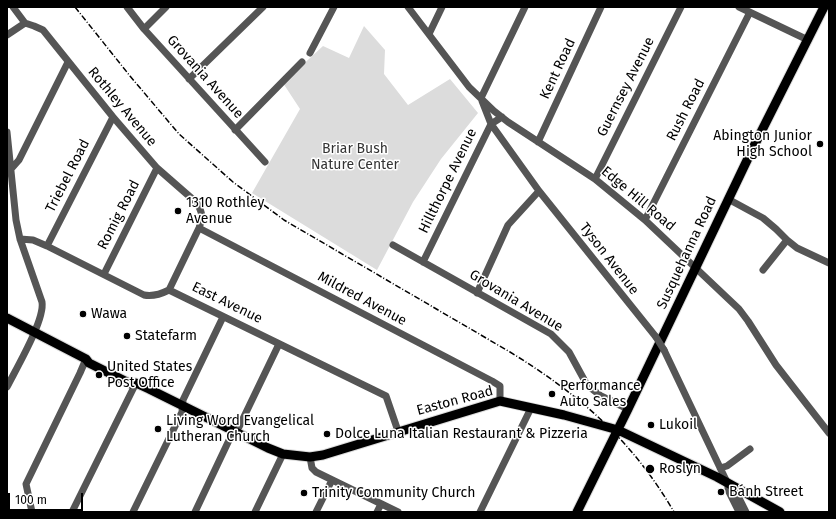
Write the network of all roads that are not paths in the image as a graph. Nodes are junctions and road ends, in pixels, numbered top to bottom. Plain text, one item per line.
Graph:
1 (13, 7) edge
2 (127, 7) edge
3 (166, 7) edge
4 (263, 7) edge
5 (334, 7) edge
6 (408, 7) edge
7 (442, 7) edge
8 (525, 7) edge
9 (601, 7) edge
10 (681, 7) edge
11 (739, 7) edge
12 (824, 7) edge
13 (750, 12) junction
14 (25, 23) junction
15 (144, 29) junction
16 (429, 34) junction
17 (7, 35) edge
18 (808, 40) junction
19 (310, 53) dead end
20 (68, 62) junction
21 (302, 62) dead end
22 (189, 79) junction
23 (481, 98) junction
24 (113, 117) junction
25 (502, 117) junction
26 (491, 124) junction
27 (235, 130) junction
28 (7, 132) edge
29 (538, 142) junction
30 (265, 162) dead end
31 (158, 168) junction
32 (11, 169) junction
33 (595, 179) junction
34 (540, 191) junction
35 (728, 200) junction
36 (645, 220) junction
37 (199, 228) junction
38 (20, 239) junction
39 (787, 240) junction
40 (393, 245) dead end
41 (47, 246) junction
42 (423, 262) junction
43 (829, 263) edge
44 (696, 267) junction
45 (763, 270) dead end
46 (104, 274) junction
47 (169, 290) junction
48 (477, 293) junction
49 (223, 317) junction
50 (7, 318) edge
51 (34, 332) junction
52 (279, 344) junction
53 (86, 359) junction
54 (136, 383) junction
55 (7, 387) edge
56 (500, 401) junction
57 (183, 406) junction
58 (531, 408) junction
59 (628, 409) junction
60 (618, 430) junction
61 (398, 431) junction
62 (235, 432) junction
63 (829, 433) edge
64 (750, 449) dead end
65 (283, 454) junction
66 (310, 457) junction
67 (720, 468) junction
68 (332, 480) junction
69 (728, 484) junction
70 (381, 504) junction
71 (32, 512) edge
72 (72, 512) edge
73 (133, 512) edge
74 (195, 512) edge
75 (255, 512) edge
76 (316, 512) edge
77 (377, 512) edge
78 (398, 512) edge
79 (480, 512) edge
80 (577, 512) edge
81 (739, 512) edge
82 (746, 512) edge
83 (780, 512) edge

1 - 14 street
2 - 15 street, Grovania Avenue
3 - 15 street
4 - 22 street
5 - 19 street
6 - 16 street, Edge Hill Road
7 - 16 street
8 - 23 street
9 - 29 street, Kent Road
10 - 33 street, Guernsey Avenue
11 - 13 street
12 - 18 main road, Susquehanna Road
13 - 18 street
13 - 36 street, Rush Road
14 - 17 street
14 - 20 street, Rothley Avenue
15 - 22 street, Grovania Avenue
16 - 23 street, Edge Hill Road
18 - 35 main road, Susquehanna Road
20 - 24 street, Rothley Avenue
20 - 32 street
21 - 27 street
22 - 27 street, Grovania Avenue
23 - 25 street, Edge Hill Road
23 - 26 street, Tyson Avenue
24 - 31 street, Rothley Avenue
24 - 41 street, Triebel Road
25 - 26 street, Hillthorpe Avenue
25 - 29 street, Edge Hill Road
26 - 34 street, Tyson Avenue
26 - 42 street, Hillthorpe Avenue
27 - 30 street, Grovania Avenue
28 - 32 street
29 - 33 street, Edge Hill Road
31 - 37 street, Rothley Avenue
31 - 46 street, Romig Road
32 - 38 street
33 - 36 street, Edge Hill Road
34 - 48 street
34 - 67 street, Tyson Avenue, bridge
35 - 39 street
35 - 44 main road, Susquehanna Road
36 - 44 street, Edge Hill Road
37 - 47 street
37 - 56 street, Mildred Avenue
38 - 41 street, East Avenue
38 - 51 street
39 - 43 street
39 - 45 street
40 - 42 street, Grovania Avenue
41 - 46 street, East Avenue
42 - 48 street, Grovania Avenue
44 - 59 main road, Susquehanna Road
44 - 63 street, Edge Hill Road
46 - 47 street, East Avenue
47 - 49 street, East Avenue
48 - 59 street, Grovania Avenue
49 - 52 street, East Avenue
49 - 57 street
50 - 51 main road, Easton Road
51 - 53 main road, Easton Road
51 - 55 street
52 - 61 street, East Avenue
52 - 62 street
53 - 54 main road, Easton Road
53 - 71 street
54 - 57 main road, Easton Road
54 - 72 street
56 - 58 main road, Easton Road
56 - 61 main road, Easton Road
57 - 62 main road, Easton Road
57 - 73 street
58 - 60 main road, Easton Road
58 - 79 street
59 - 60 main road, Susquehanna Road
60 - 69 main road, Easton Road
60 - 80 main road, Susquehanna Road
61 - 66 main road, Easton Road
62 - 65 main road, Easton Road
62 - 74 street
64 - 67 street
65 - 66 main road, Easton Road
65 - 75 street
66 - 68 street
67 - 69 street, Tyson Avenue
68 - 70 street
68 - 76 street
69 - 81 street, Tyson Avenue
69 - 82 street, Tyson Avenue
69 - 83 main road, Easton Road
70 - 77 street
70 - 78 street

